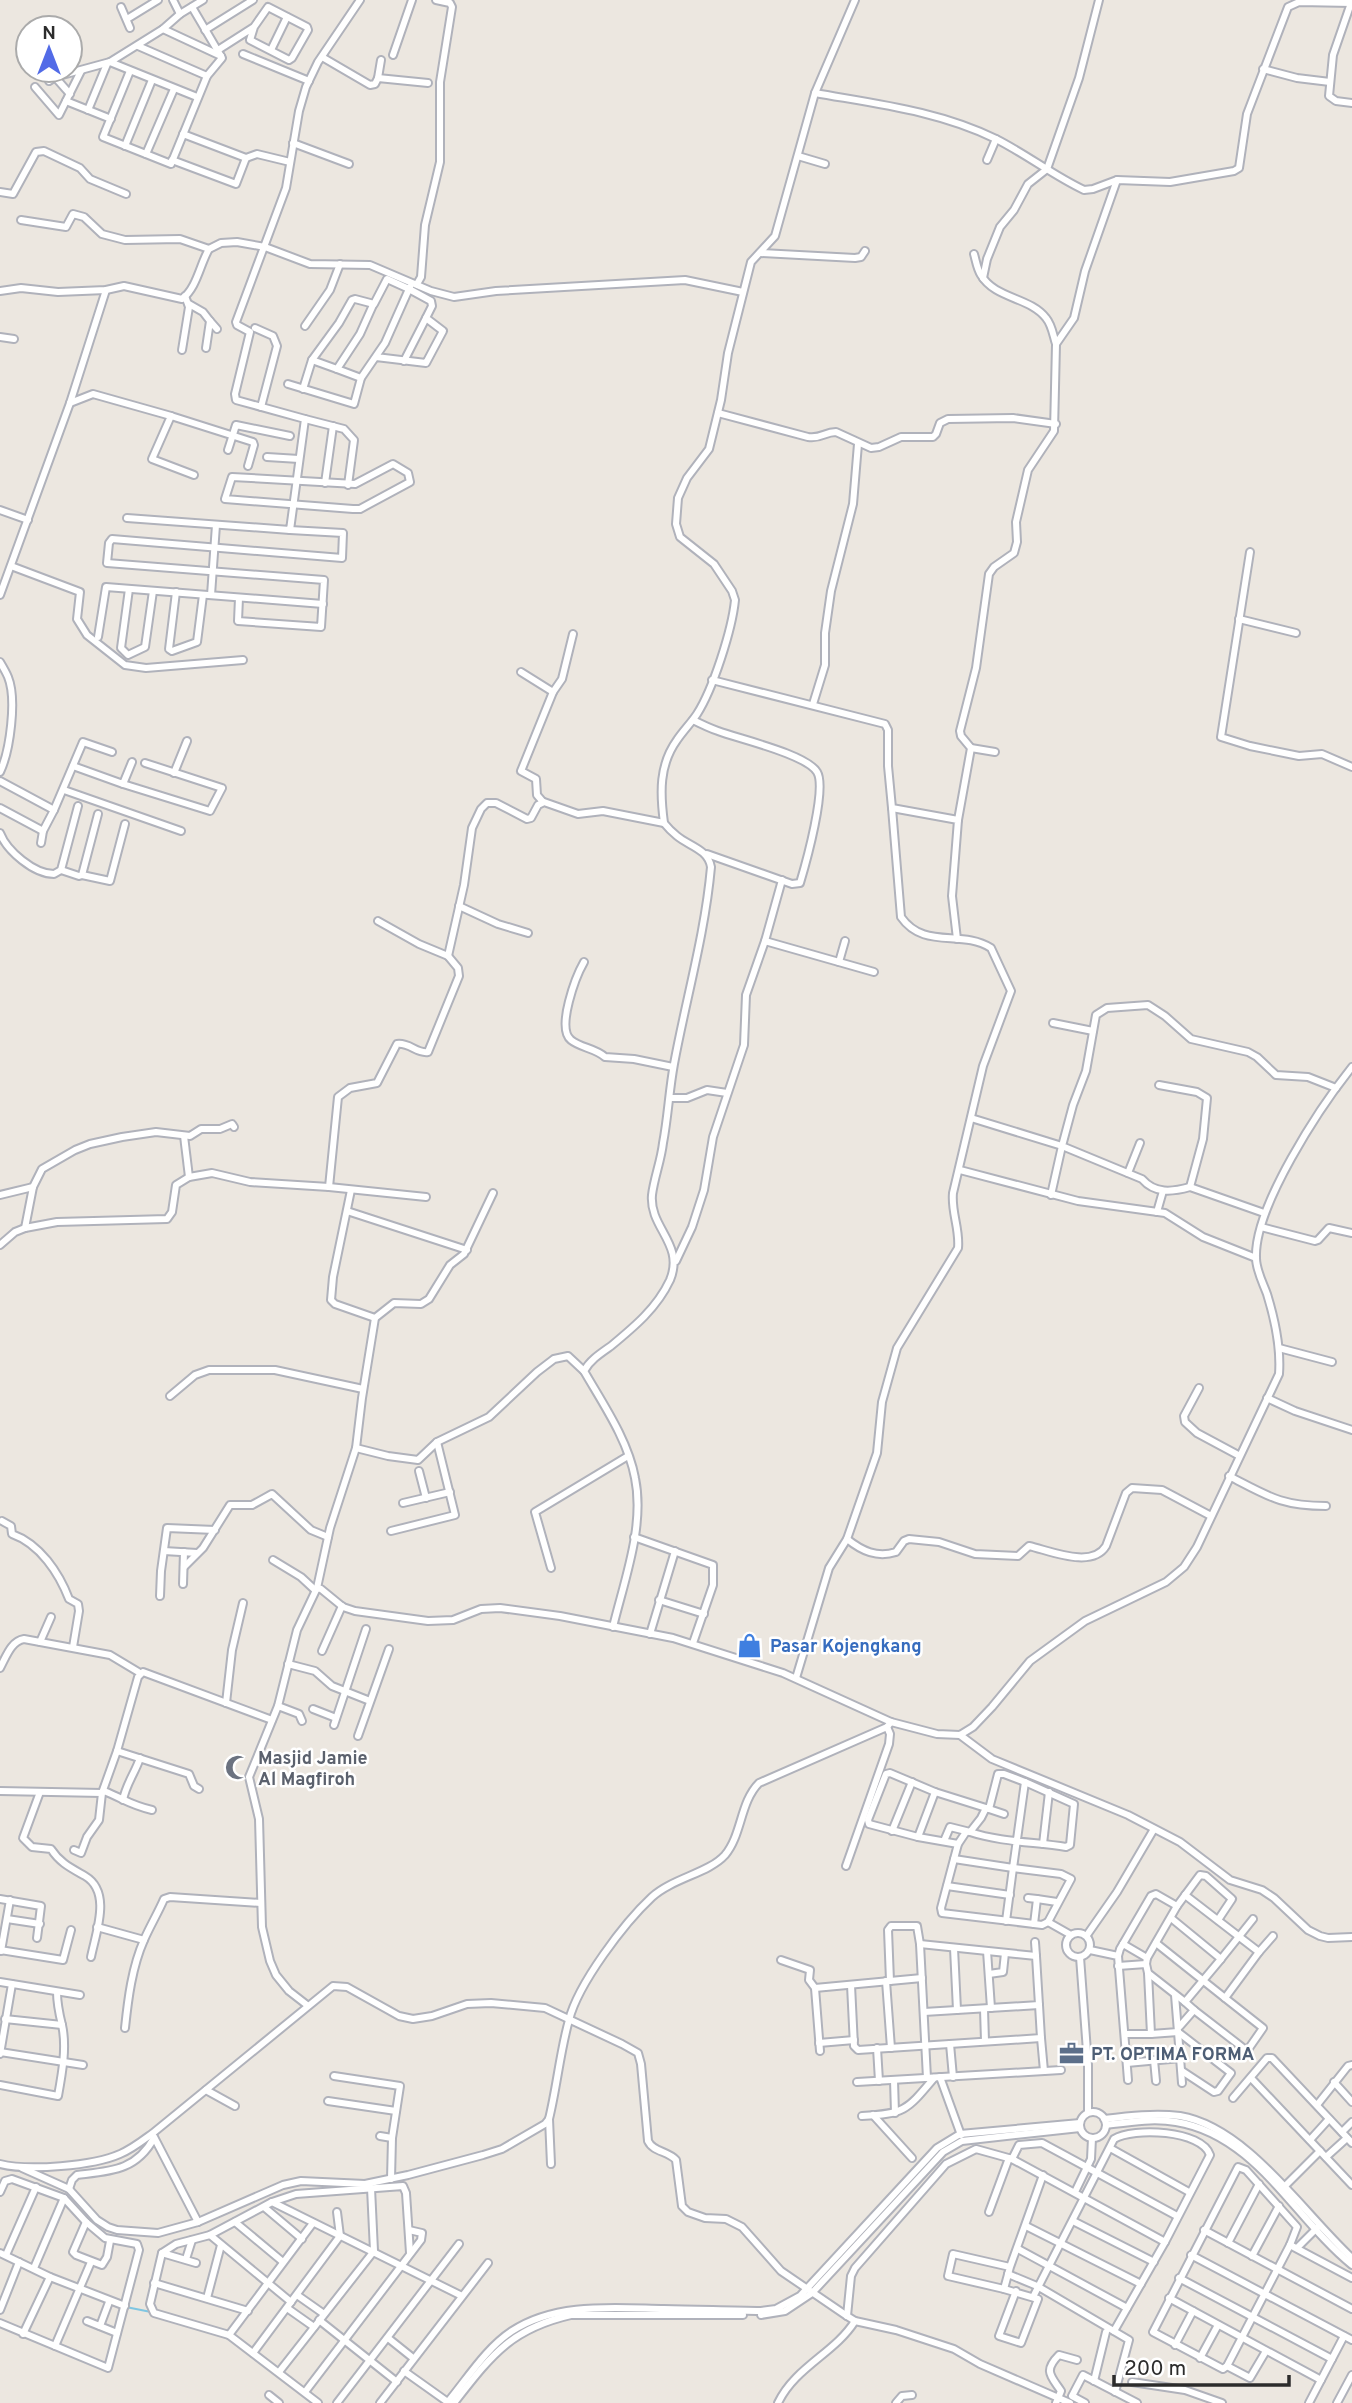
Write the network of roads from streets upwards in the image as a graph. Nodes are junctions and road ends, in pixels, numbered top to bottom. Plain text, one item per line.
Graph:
1 (158, 0) edge
2 (173, 0) edge
3 (203, 0) edge
4 (253, 0) edge
5 (360, 0) edge
6 (412, 0) edge
7 (436, 0) edge
8 (855, 0) edge
9 (1100, 0) edge
10 (266, 3) edge
11 (1351, 3) edge
12 (121, 7) dead end
13 (191, 7) junction
14 (180, 14) junction
15 (288, 17) junction
16 (127, 19) junction
17 (254, 27) junction
18 (130, 28) dead end
19 (163, 29) junction
20 (205, 30) junction
21 (138, 46) junction
22 (271, 50) junction
23 (219, 53) junction
24 (243, 54) dead end
25 (393, 55) dead end
26 (322, 57) junction
27 (380, 60) dead end
28 (108, 63) junction
29 (1263, 69) junction
30 (84, 70) edge
31 (130, 71) junction
32 (207, 76) junction
33 (378, 78) junction
34 (152, 80) junction
35 (309, 81) junction
36 (1330, 82) junction
37 (428, 83) dead end
38 (56, 84) edge
39 (75, 84) edge
40 (35, 87) dead end
41 (174, 89) junction
42 (814, 93) junction
43 (197, 97) junction
44 (68, 98) junction
45 (1352, 103) edge
46 (88, 110) junction
47 (111, 119) junction
48 (183, 134) junction
49 (996, 139) junction
50 (293, 143) junction
51 (125, 146) junction
52 (146, 154) junction
53 (798, 156) junction
54 (246, 158) junction
55 (172, 160) junction
56 (987, 160) dead end
57 (290, 162) junction
58 (349, 164) dead end
59 (825, 164) dead end
60 (1047, 169) junction
61 (1117, 180) junction
62 (0, 192) edge
63 (126, 194) dead end
64 (21, 220) dead end
65 (265, 247) junction
66 (209, 249) junction
67 (865, 251) dead end
68 (760, 253) junction
69 (974, 254) dead end
70 (340, 264) junction
71 (983, 278) junction
72 (413, 285) junction
73 (106, 290) junction
74 (0, 291) edge
75 (743, 292) junction
76 (186, 296) junction
77 (189, 304) junction
78 (373, 305) junction
79 (426, 318) junction
80 (210, 321) junction
81 (305, 326) dead end
82 (256, 328) dead end
83 (217, 329) dead end
84 (0, 337) edge
85 (14, 339) dead end
86 (1056, 344) junction
87 (206, 348) dead end
88 (182, 350) dead end
89 (376, 357) junction
90 (312, 360) junction
91 (404, 361) junction
92 (337, 369) junction
93 (361, 378) junction
94 (288, 384) dead end
95 (303, 389) junction
96 (70, 403) junction
97 (261, 407) junction
98 (719, 413) junction
99 (171, 416) junction
100 (305, 419) junction
101 (1056, 424) junction
102 (333, 426) junction
103 (232, 436) junction
104 (290, 436) dead end
105 (859, 444) junction
106 (228, 450) dead end
107 (267, 457) dead end
108 (299, 459) junction
109 (248, 466) dead end
110 (194, 475) dead end
111 (296, 481) junction
112 (325, 483) junction
113 (348, 485) junction
114 (293, 504) junction
115 (0, 510) edge
116 (127, 518) dead end
117 (28, 520) junction
118 (216, 525) junction
119 (290, 530) junction
120 (215, 548) junction
121 (1250, 552) dead end
122 (0, 566) edge
123 (10, 568) junction
124 (212, 572) junction
125 (130, 589) junction
126 (153, 591) junction
127 (176, 592) junction
128 (0, 595) edge
129 (207, 595) junction
130 (239, 598) junction
131 (323, 604) junction
132 (1238, 619) junction
133 (1296, 633) dead end
134 (573, 634) dead end
135 (98, 637) dead end
136 (243, 660) dead end
137 (0, 662) edge
138 (521, 672) dead end
139 (712, 680) junction
140 (554, 692) junction
141 (813, 704) junction
142 (693, 720) junction
143 (187, 741) dead end
144 (971, 748) junction
145 (112, 752) dead end
146 (995, 752) dead end
147 (132, 762) dead end
148 (145, 763) dead end
149 (74, 766) junction
150 (1352, 767) edge
151 (0, 772) edge
152 (174, 773) junction
153 (0, 780) edge
154 (123, 784) junction
155 (64, 790) junction
156 (542, 802) junction
157 (78, 806) dead end
158 (0, 808) edge
159 (892, 808) junction
160 (54, 810) junction
161 (99, 814) dead end
162 (958, 820) junction
163 (664, 823) junction
164 (125, 824) dead end
165 (43, 831) junction
166 (181, 831) dead end
167 (0, 833) edge
168 (41, 843) dead end
169 (704, 853) junction
170 (61, 870) junction
171 (82, 875) junction
172 (782, 880) junction
173 (459, 906) junction
174 (378, 921) dead end
175 (528, 933) dead end
176 (957, 939) junction
177 (845, 941) dead end
178 (765, 942) junction
179 (448, 956) junction
180 (584, 962) dead end
181 (839, 962) junction
182 (874, 972) dead end
183 (1054, 1023) dead end
184 (1093, 1031) junction
185 (673, 1067) junction
186 (1352, 1067) edge
187 (1159, 1085) dead end
188 (1336, 1088) junction
189 (727, 1093) junction
190 (670, 1098) junction
191 (971, 1118) junction
192 (234, 1126) dead end
193 (184, 1136) junction
194 (1140, 1143) dead end
195 (1062, 1146) junction
196 (960, 1170) junction
197 (1128, 1173) junction
198 (189, 1177) junction
199 (33, 1187) junction
200 (329, 1187) junction
201 (1190, 1187) junction
202 (351, 1189) junction
203 (1163, 1191) junction
204 (493, 1193) dead end
205 (0, 1195) edge
206 (1051, 1195) junction
207 (426, 1198) dead end
208 (347, 1211) junction
209 (1157, 1212) junction
210 (1264, 1213) junction
211 (1261, 1227) junction
212 (25, 1228) junction
213 (1352, 1233) edge
214 (0, 1245) edge
215 (467, 1250) junction
216 (1256, 1258) junction
217 (676, 1263) junction
218 (375, 1318) junction
219 (1279, 1348) junction
220 (1332, 1362) dead end
221 (584, 1371) junction
222 (1199, 1388) dead end
223 (363, 1389) junction
224 (170, 1396) dead end
225 (1267, 1398) junction
226 (1352, 1430) edge
227 (437, 1441) junction
228 (356, 1448) junction
229 (1238, 1455) junction
230 (628, 1456) junction
231 (419, 1471) dead end
232 (1229, 1476) junction
233 (450, 1492) junction
234 (426, 1498) junction
235 (404, 1503) dead end
236 (1326, 1506) dead end
237 (1211, 1516) junction
238 (2, 1521) edge
239 (215, 1530) junction
240 (391, 1531) dead end
241 (328, 1537) junction
242 (634, 1537) junction
243 (847, 1539) junction
244 (164, 1551) junction
245 (675, 1551) junction
246 (184, 1552) junction
247 (198, 1553) junction
248 (273, 1560) dead end
249 (184, 1567) junction
250 (551, 1568) dead end
251 (183, 1584) dead end
252 (316, 1589) junction
253 (160, 1596) dead end
254 (660, 1600) junction
255 (243, 1603) dead end
256 (342, 1606) junction
257 (704, 1614) junction
258 (51, 1617) dead end
259 (612, 1627) junction
260 (366, 1629) dead end
261 (650, 1634) junction
262 (40, 1642) junction
263 (693, 1643) junction
264 (72, 1647) junction
265 (389, 1649) dead end
266 (322, 1651) dead end
267 (288, 1664) junction
268 (0, 1668) edge
269 (140, 1673) junction
270 (796, 1678) junction
271 (345, 1692) junction
272 (370, 1701) junction
273 (226, 1703) junction
274 (278, 1706) junction
275 (313, 1709) dead end
276 (272, 1720) junction
277 (302, 1721) dead end
278 (889, 1725) junction
279 (960, 1735) junction
280 (358, 1736) dead end
281 (117, 1751) junction
282 (140, 1758) junction
283 (912, 1782) junction
284 (1025, 1782) junction
285 (199, 1789) dead end
286 (0, 1791) edge
287 (40, 1792) junction
288 (103, 1792) junction
289 (935, 1792) junction
290 (1049, 1793) junction
291 (123, 1800) junction
292 (988, 1809) junction
293 (152, 1810) dead end
294 (1004, 1814) dead end
295 (981, 1818) junction
296 (1154, 1829) junction
297 (892, 1830) junction
298 (968, 1832) junction
299 (983, 1836) junction
300 (918, 1837) junction
301 (1017, 1840) junction
302 (944, 1841) junction
303 (958, 1843) junction
304 (1043, 1844) junction
305 (74, 1850) dead end
306 (954, 1860) junction
307 (846, 1866) dead end
308 (1013, 1868) junction
309 (1076, 1870) dead end
310 (1070, 1879) junction
311 (947, 1886) junction
312 (1010, 1895) junction
313 (1185, 1895) junction
314 (1028, 1898) dead end
315 (0, 1899) edge
316 (1037, 1899) junction
317 (10, 1900) junction
318 (1057, 1902) junction
319 (261, 1903) junction
320 (1177, 1906) junction
321 (1171, 1918) junction
322 (7, 1919) junction
323 (1253, 1919) dead end
324 (1217, 1920) junction
325 (1006, 1922) junction
326 (1048, 1922) junction
327 (40, 1924) junction
328 (1034, 1924) junction
329 (97, 1927) junction
330 (71, 1930) dead end
331 (1071, 1935) junction
332 (1087, 1935) junction
333 (1239, 1936) junction
334 (1273, 1936) dead end
335 (1352, 1937) edge
336 (37, 1938) dead end
337 (144, 1940) junction
338 (1035, 1942) dead end
339 (1156, 1943) junction
340 (920, 1944) junction
341 (1123, 1944) junction
342 (954, 1948) junction
343 (1090, 1950) junction
344 (1, 1951) edge
345 (987, 1951) junction
346 (1259, 1952) junction
347 (1005, 1953) junction
348 (1036, 1956) junction
349 (1118, 1956) junction
350 (91, 1957) dead end
351 (1080, 1957) junction
352 (781, 1959) dead end
353 (1221, 1959) junction
354 (1146, 1961) junction
355 (1118, 1966) junction
356 (1148, 1973) junction
357 (989, 1974) junction
358 (922, 1978) junction
359 (888, 1981) junction
360 (1203, 1981) junction
361 (0, 1982) edge
362 (12, 1984) junction
363 (851, 1984) junction
364 (816, 1988) junction
365 (57, 1992) junction
366 (80, 1995) dead end
367 (1175, 1995) junction
368 (1225, 1998) junction
369 (1185, 2002) junction
370 (307, 2005) junction
371 (1039, 2005) junction
372 (987, 2008) junction
373 (957, 2010) junction
374 (1194, 2010) junction
375 (924, 2012) junction
376 (569, 2019) junction
377 (5, 2020) junction
378 (62, 2025) junction
379 (125, 2028) dead end
380 (1179, 2029) junction
381 (1151, 2034) junction
382 (1126, 2035) junction
383 (1041, 2038) junction
384 (854, 2040) junction
385 (985, 2041) junction
386 (950, 2044) junction
387 (925, 2045) junction
388 (877, 2048) junction
389 (891, 2048) junction
390 (0, 2053) edge
391 (1181, 2058) junction
392 (1154, 2060) junction
393 (62, 2062) junction
394 (1127, 2063) junction
395 (83, 2065) dead end
396 (1352, 2065) edge
397 (1061, 2070) dead end
398 (1044, 2071) junction
399 (1182, 2071) junction
400 (334, 2076) dead end
401 (953, 2077) junction
402 (934, 2078) junction
403 (1251, 2078) junction
404 (894, 2080) junction
405 (1128, 2080) dead end
406 (879, 2081) junction
407 (1156, 2081) dead end
408 (857, 2082) dead end
409 (1334, 2082) junction
410 (1182, 2083) dead end
411 (0, 2085) edge
412 (206, 2090) junction
413 (1234, 2098) dead end
414 (328, 2101) dead end
415 (1352, 2102) edge
416 (1317, 2105) junction
417 (234, 2106) dead end
418 (396, 2111) junction
419 (1088, 2112) junction
420 (894, 2113) junction
421 (873, 2115) junction
422 (862, 2116) dead end
423 (549, 2119) junction
424 (1329, 2119) junction
425 (1105, 2122) junction
426 (1352, 2122) edge
427 (1080, 2125) junction
428 (153, 2136) junction
429 (380, 2136) dead end
430 (961, 2137) junction
431 (1347, 2137) edge
432 (392, 2138) junction
433 (1092, 2138) junction
434 (1310, 2140) junction
435 (1110, 2148) junction
436 (1320, 2151) junction
437 (1326, 2157) junction
438 (912, 2158) dead end
439 (1010, 2158) junction
440 (0, 2164) edge
441 (551, 2164) dead end
442 (21, 2168) junction
443 (1087, 2168) junction
444 (1097, 2172) junction
445 (1043, 2175) junction
446 (391, 2179) junction
447 (1259, 2184) junction
448 (1352, 2185) edge
449 (36, 2187) junction
450 (1284, 2187) junction
451 (371, 2188) junction
452 (69, 2189) junction
453 (0, 2192) edge
454 (1075, 2192) junction
455 (1189, 2192) junction
456 (64, 2198) junction
457 (1084, 2198) junction
458 (272, 2202) junction
459 (1279, 2206) junction
460 (264, 2207) junction
461 (337, 2212) dead end
462 (989, 2212) dead end
463 (1177, 2216) junction
464 (1073, 2221) junction
465 (86, 2222) junction
466 (198, 2222) junction
467 (235, 2222) junction
468 (313, 2223) junction
469 (338, 2224) junction
470 (1026, 2226) junction
471 (1318, 2227) junction
472 (326, 2229) junction
473 (408, 2230) junction
474 (1204, 2230) junction
475 (210, 2235) junction
476 (340, 2236) junction
477 (302, 2239) junction
478 (192, 2240) junction
479 (110, 2241) junction
480 (1165, 2242) junction
481 (1228, 2243) junction
482 (459, 2244) dead end
483 (1061, 2244) junction
484 (221, 2245) junction
485 (1294, 2246) junction
486 (1018, 2249) junction
487 (374, 2251) junction
488 (162, 2253) junction
489 (3, 2254) edge
490 (410, 2254) junction
491 (1191, 2255) junction
492 (1252, 2256) junction
493 (1352, 2258) edge
494 (186, 2259) junction
495 (19, 2262) junction
496 (90, 2262) junction
497 (283, 2262) junction
498 (1154, 2262) junction
499 (196, 2263) dead end
500 (488, 2263) dead end
501 (401, 2265) junction
502 (1049, 2265) junction
503 (1352, 2265) edge
504 (34, 2268) junction
505 (1278, 2269) junction
506 (1009, 2270) junction
507 (50, 2277) junction
508 (1180, 2278) junction
509 (1352, 2278) edge
510 (431, 2280) junction
511 (154, 2283) junction
512 (268, 2284) junction
513 (1141, 2284) junction
514 (1037, 2287) junction
515 (80, 2288) junction
516 (1004, 2289) junction
517 (810, 2290) junction
518 (1016, 2291) junction
519 (1265, 2294) junction
520 (297, 2295) junction
521 (462, 2296) junction
522 (1033, 2297) junction
523 (207, 2298) junction
524 (1169, 2298) junction
525 (109, 2302) junction
526 (289, 2305) junction
527 (125, 2306) junction
528 (1127, 2308) junction
529 (1352, 2309) edge
530 (0, 2310) edge
531 (248, 2311) junction
532 (1193, 2311) junction
533 (847, 2316) junction
534 (322, 2317) junction
535 (1253, 2317) junction
536 (855, 2320) junction
537 (87, 2321) dead end
538 (0, 2323) edge
539 (1218, 2325) junction
540 (100, 2326) junction
541 (314, 2327) junction
542 (1114, 2331) junction
543 (1106, 2332) dead end
544 (117, 2333) junction
545 (23, 2334) junction
546 (229, 2335) junction
547 (1345, 2336) junction
548 (387, 2338) junction
549 (1241, 2338) junction
550 (1352, 2340) edge
551 (345, 2341) junction
552 (1175, 2345) junction
553 (55, 2346) junction
554 (1266, 2351) junction
555 (253, 2353) junction
556 (413, 2358) junction
557 (1200, 2358) junction
558 (1077, 2360) dead end
559 (1332, 2360) junction
560 (370, 2361) junction
561 (1227, 2366) junction
562 (404, 2371) junction
563 (279, 2372) junction
564 (1352, 2375) edge
565 (1321, 2380) junction
566 (1094, 2381) junction
567 (397, 2382) junction
568 (1132, 2382) dead end
569 (305, 2392) junction
570 (1115, 2392) junction
571 (269, 2395) dead end
572 (912, 2395) dead end
573 (1058, 2400) edge
574 (279, 2403) edge
575 (318, 2403) edge
576 (337, 2403) edge
577 (380, 2403) edge
578 (448, 2403) edge
579 (454, 2403) edge
580 (778, 2403) edge
581 (896, 2403) edge
582 (1070, 2403) edge
583 (1085, 2403) edge
584 (1137, 2403) edge
585 (1222, 2403) edge
586 (1309, 2403) edge
587 (1337, 2403) edge

1 - 16 street
2 - 14 street
3 - 13 street
4 - 20 street
5 - 26 street
6 - 25 street
7 - 72 street
8 - 42 street
9 - 60 street
10 - 15 street
10 - 17 street
11 - 29 street
11 - 36 street
12 - 16 street
13 - 14 street
13 - 20 street
14 - 19 street
15 - 22 street
15 - 22 street
16 - 18 street
17 - 22 street
17 - 23 street
19 - 21 street
19 - 23 street
20 - 23 street
21 - 28 street
21 - 32 street
23 - 32 street
24 - 35 street
26 - 33 street
26 - 35 street
27 - 33 street
28 - 30 street
28 - 31 street
28 - 46 street
29 - 36 street
29 - 61 street
31 - 34 street
31 - 47 street
32 - 43 street
33 - 37 street
34 - 41 street
34 - 51 street
35 - 50 street
36 - 45 street
38 - 44 street
39 - 44 street
40 - 44 street
41 - 43 street
41 - 52 street
42 - 49 street
42 - 53 street
43 - 48 street
44 - 46 street
46 - 47 street
47 - 51 street
48 - 54 street
48 - 55 street
49 - 56 street
49 - 60 street
50 - 57 street
50 - 58 street
51 - 52 street
52 - 55 street
53 - 59 street
53 - 68 street
54 - 55 street
54 - 57 street
57 - 65 street
60 - 61 street
60 - 71 street
61 - 86 street
62 - 63 street
64 - 66 street
65 - 66 street
65 - 70 street
65 - 97 street
66 - 76 street
67 - 68 street
68 - 75 street
69 - 71 street
70 - 72 street
70 - 81 street
71 - 86 street
72 - 75 street
72 - 78 street
72 - 79 street
72 - 89 street
73 - 74 street
73 - 76 street
73 - 96 street
75 - 98 street
76 - 77 street
77 - 80 street
77 - 88 street
78 - 90 street
78 - 92 street
79 - 91 street
79 - 91 street
80 - 83 street
80 - 87 street
82 - 97 street
84 - 85 street
86 - 101 street
89 - 91 street
89 - 93 street
90 - 92 street
90 - 95 street
92 - 93 street
93 - 95 street
94 - 95 street
96 - 99 street
96 - 117 street
97 - 100 street
98 - 105 street
98 - 139 street
99 - 103 street
99 - 110 street
100 - 102 street
100 - 108 street
101 - 105 street
101 - 144 street
102 - 112 street
102 - 113 street
103 - 104 street
103 - 106 street
103 - 109 street
105 - 141 street
107 - 108 street
108 - 111 street
111 - 112 street
111 - 114 street
111 - 114 street
112 - 113 street
113 - 114 street
114 - 119 street
115 - 117 street
116 - 118 street
117 - 123 street
118 - 119 street
118 - 120 street
119 - 120 street
120 - 124 street
120 - 124 street
121 - 132 street
122 - 123 street
123 - 128 street
123 - 136 street
124 - 129 street
124 - 131 street
125 - 126 street
125 - 126 street
125 - 135 street
126 - 127 street
127 - 129 street
127 - 129 street
129 - 130 street
130 - 131 street
130 - 131 street
132 - 133 street
132 - 150 street
134 - 140 street
137 - 151 street
138 - 140 street
139 - 141 street
139 - 142 street
140 - 156 street
141 - 159 street
142 - 163 street
142 - 172 street
143 - 152 street
144 - 146 street
144 - 162 street
145 - 149 street
147 - 154 street
148 - 152 street
149 - 154 street
149 - 155 street
152 - 154 street
153 - 160 street
155 - 160 street
155 - 166 street
156 - 163 street
156 - 173 street
157 - 170 street
158 - 165 street
159 - 162 street
159 - 176 street
160 - 165 street
161 - 171 street
162 - 176 street
163 - 169 street
164 - 171 street
165 - 168 street
167 - 170 street
169 - 172 street
169 - 185 street
170 - 171 street
172 - 178 street
173 - 175 street
173 - 179 street
174 - 179 street
176 - 191 street
177 - 181 street
178 - 181 street
178 - 189 street
179 - 200 street
180 - 185 street
181 - 182 street
183 - 184 street
184 - 188 street
184 - 195 street
185 - 190 street
186 - 188 street
187 - 201 street
188 - 210 street
189 - 190 street
189 - 217 street
190 - 217 street
191 - 195 street
191 - 196 street
192 - 193 street
193 - 198 street
193 - 199 street
194 - 197 street
195 - 197 street
195 - 206 street
196 - 206 street
196 - 243 street
197 - 203 street
198 - 200 street
198 - 212 street
199 - 205 street
199 - 212 street
200 - 202 street
201 - 203 street
201 - 210 street
202 - 207 street
202 - 208 street
203 - 209 street
204 - 215 street
206 - 209 street
208 - 215 street
208 - 218 street
209 - 216 street
210 - 211 street
211 - 213 street
211 - 216 street
212 - 214 street
215 - 218 street
216 - 219 street
217 - 221 street
218 - 223 street
219 - 220 street
219 - 225 street
221 - 227 street
221 - 230 street
222 - 229 street
223 - 224 street
223 - 228 street
225 - 226 street
225 - 229 street
227 - 228 street
227 - 233 street
228 - 241 street
229 - 232 street
230 - 242 street
230 - 250 street
231 - 234 street
232 - 236 street
232 - 237 street
233 - 234 street
233 - 240 street
234 - 235 street
237 - 243 street
237 - 279 street
238 - 264 street
239 - 241 street
239 - 244 street
239 - 247 street
241 - 252 street
242 - 245 street
242 - 259 street
243 - 270 street
244 - 246 street
244 - 253 street
245 - 254 street
245 - 257 street
246 - 247 street
246 - 249 street
247 - 249 street
248 - 252 street
249 - 251 street
252 - 256 street
252 - 267 street
254 - 257 street
254 - 261 street
255 - 273 street
256 - 259 street
256 - 266 street
257 - 263 street
258 - 262 street
259 - 261 street
260 - 271 street
261 - 263 street
262 - 264 street
262 - 268 street
263 - 270 street
264 - 269 street
265 - 272 street
267 - 271 street
267 - 274 street
269 - 273 street
269 - 281 street
270 - 278 street
271 - 272 street
271 - 275 street
272 - 280 street
273 - 276 street
274 - 276 street
274 - 277 street
276 - 319 street
278 - 279 street
278 - 307 street
278 - 376 street
279 - 296 street
281 - 282 street
281 - 288 street
282 - 285 street
282 - 291 street
283 - 289 street
283 - 297 street
283 - 297 street
284 - 290 street
284 - 292 street
284 - 301 street
286 - 287 street
287 - 288 street
287 - 329 street
288 - 291 street
288 - 305 street
289 - 292 street
289 - 300 street
290 - 304 street
290 - 304 street
291 - 293 street
292 - 294 street
292 - 295 street
295 - 298 street
295 - 299 street
296 - 332 street
296 - 335 street
297 - 300 street
298 - 299 street
298 - 302 street
298 - 303 street
299 - 301 street
300 - 302 street
301 - 304 street
301 - 308 street
302 - 303 street
303 - 306 street
306 - 308 street
306 - 311 street
308 - 310 street
308 - 312 street
309 - 310 street
310 - 318 street
311 - 312 street
311 - 325 street
312 - 325 street
313 - 320 street
313 - 324 street
313 - 324 street
314 - 316 street
315 - 317 street
316 - 318 street
316 - 328 street
317 - 322 street
317 - 327 street
318 - 326 street
319 - 337 street
319 - 370 street
320 - 321 street
320 - 341 street
321 - 339 street
321 - 353 street
322 - 327 street
322 - 344 street
323 - 333 street
324 - 333 street
325 - 328 street
326 - 328 street
326 - 331 street
327 - 336 street
329 - 337 street
329 - 350 street
330 - 344 street
331 - 332 street
331 - 351 street
332 - 343 street
333 - 346 street
333 - 353 street
334 - 346 street
337 - 379 street
338 - 348 street
339 - 354 street
339 - 360 street
340 - 342 street
340 - 358 street
340 - 359 street
341 - 349 street
341 - 354 street
342 - 345 street
342 - 373 street
343 - 349 street
343 - 351 street
345 - 347 street
345 - 357 street
346 - 368 street
347 - 348 street
347 - 357 street
348 - 371 street
349 - 355 street
351 - 419 street
352 - 364 street
353 - 360 street
354 - 355 street
354 - 356 street
355 - 382 street
356 - 367 street
356 - 381 street
357 - 372 street
358 - 359 street
358 - 375 street
359 - 363 street
359 - 389 street
360 - 368 street
360 - 369 street
361 - 362 street
362 - 365 street
362 - 377 street
363 - 364 street
363 - 384 street
364 - 384 street
365 - 366 street
365 - 378 street
367 - 369 street
367 - 380 street
368 - 374 street
369 - 374 street
370 - 376 street
370 - 412 street
371 - 372 street
371 - 383 street
372 - 373 street
372 - 385 street
373 - 375 street
374 - 380 street
375 - 387 street
376 - 423 street
376 - 517 street
377 - 378 street
377 - 390 street
378 - 393 street
380 - 381 street
380 - 391 street
380 - 399 street
381 - 382 street
382 - 394 street
383 - 385 street
383 - 398 street
384 - 388 street
385 - 386 street
386 - 387 street
386 - 401 street
387 - 389 street
387 - 402 street
388 - 389 street
388 - 406 street
390 - 393 street
391 - 392 street
391 - 399 street
392 - 394 street
392 - 407 street
393 - 395 street
393 - 411 street
394 - 405 street
396 - 409 street
397 - 398 street
398 - 401 street
399 - 410 street
400 - 418 street
401 - 402 street
402 - 404 street
402 - 420 street
402 - 430 street
403 - 413 street
403 - 416 street
403 - 434 street
404 - 406 street
404 - 420 street
406 - 408 street
409 - 415 street
409 - 416 street
412 - 417 street
412 - 428 street
414 - 418 street
416 - 424 street
418 - 432 street
419 - 425 street
419 - 427 street
420 - 421 street
421 - 422 street
421 - 438 street
423 - 441 street
423 - 446 street
424 - 431 street
424 - 434 street
425 - 433 street
425 - 450 street
425 - 471 street
426 - 431 street
427 - 430 street
427 - 433 street
428 - 442 street
428 - 452 street
428 - 466 street
429 - 432 street
430 - 517 street
431 - 437 street
432 - 446 street
433 - 443 street
434 - 436 street
435 - 444 street
435 - 455 street
435 - 455 street
436 - 437 street
436 - 450 street
437 - 448 street
439 - 443 street
439 - 445 street
439 - 462 street
439 - 533 street
440 - 442 street
442 - 452 street
443 - 444 street
443 - 454 street
444 - 457 street
444 - 463 street
445 - 454 street
445 - 470 street
446 - 466 street
447 - 459 street
447 - 474 street
447 - 481 street
449 - 453 street
449 - 456 street
449 - 489 street
450 - 471 street
451 - 458 street
451 - 473 street
451 - 487 street
452 - 466 street
454 - 457 street
455 - 463 street
456 - 465 street
456 - 504 street
457 - 464 street
457 - 480 street
458 - 460 street
458 - 468 street
459 - 485 street
459 - 492 street
460 - 467 street
460 - 477 street
461 - 469 street
463 - 480 street
464 - 483 street
464 - 498 street
465 - 479 street
465 - 496 street
467 - 475 street
467 - 497 street
468 - 472 street
468 - 477 street
469 - 472 street
469 - 476 street
470 - 483 street
470 - 486 street
471 - 485 street
471 - 493 street
471 - 503 street
472 - 476 street
473 - 490 street
473 - 490 street
474 - 481 street
474 - 491 street
475 - 478 street
475 - 484 street
476 - 487 street
476 - 520 street
477 - 497 street
478 - 488 street
478 - 494 street
479 - 496 street
479 - 527 street
480 - 498 street
481 - 492 street
482 - 510 street
483 - 502 street
483 - 513 street
484 - 512 street
484 - 523 street
485 - 505 street
485 - 509 street
486 - 502 street
486 - 506 street
487 - 501 street
487 - 534 street
488 - 494 street
488 - 511 street
489 - 495 street
490 - 501 street
491 - 508 street
491 - 519 street
492 - 505 street
494 - 499 street
495 - 504 street
495 - 530 street
496 - 515 street
497 - 512 street
498 - 513 street
500 - 521 street
501 - 510 street
501 - 551 street
502 - 514 street
502 - 528 street
504 - 507 street
505 - 519 street
505 - 529 street
506 - 514 street
506 - 516 street
506 - 516 street
507 - 515 street
507 - 545 street
508 - 524 street
508 - 535 street
510 - 521 street
510 - 548 street
511 - 523 street
511 - 546 street
512 - 526 street
512 - 531 street
513 - 528 street
514 - 522 street
514 - 542 street
515 - 525 street
515 - 553 street
516 - 518 street
517 - 533 street
517 - 578 street
517 - 579 street
518 - 522 street
518 - 522 street
519 - 535 street
519 - 547 street
520 - 526 street
520 - 534 street
521 - 556 street
523 - 531 street
524 - 532 street
524 - 552 street
525 - 527 street
525 - 540 street
526 - 541 street
526 - 555 street
527 - 544 street
528 - 542 street
531 - 546 street
532 - 539 street
532 - 552 street
533 - 536 street
534 - 541 street
534 - 551 street
535 - 549 street
535 - 559 street
536 - 573 street
536 - 580 street
537 - 540 street
538 - 545 street
539 - 549 street
539 - 557 street
540 - 544 street
541 - 563 street
542 - 570 street
543 - 566 street
544 - 553 street
545 - 553 street
546 - 555 street
547 - 550 street
547 - 559 street
548 - 556 street
548 - 560 street
549 - 554 street
549 - 561 street
551 - 560 street
551 - 569 street
552 - 557 street
554 - 561 street
554 - 565 street
555 - 563 street
556 - 562 street
557 - 561 street
558 - 573 street
559 - 565 street
560 - 567 street
560 - 576 street
562 - 567 street
562 - 578 street
563 - 569 street
564 - 587 street
565 - 586 street
566 - 570 street
566 - 583 street
567 - 577 street
568 - 585 street
569 - 575 street
570 - 584 street
571 - 574 street
572 - 581 street
573 - 582 street

